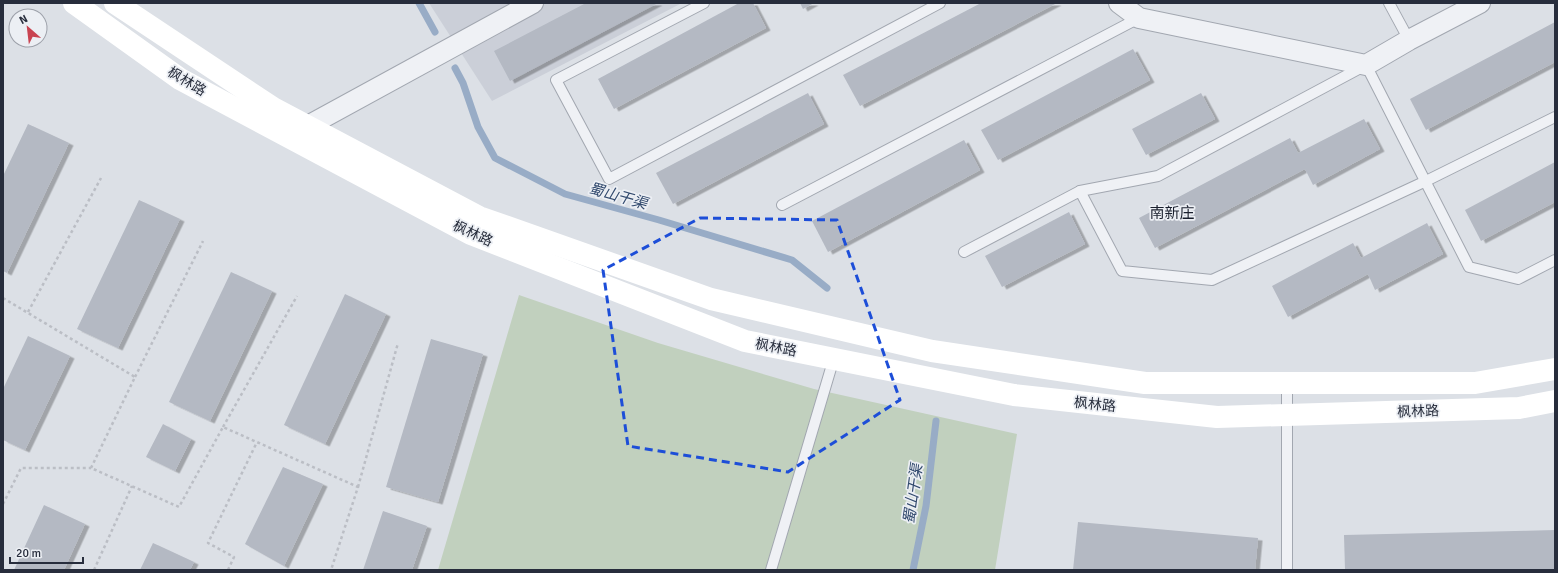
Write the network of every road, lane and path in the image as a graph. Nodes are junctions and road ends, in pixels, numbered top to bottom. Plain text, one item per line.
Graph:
1 (74, 3) edge
2 (115, 3) edge
3 (533, 3) edge
4 (704, 3) edge
5 (940, 3) edge
6 (1119, 3) edge
7 (1389, 3) edge
8 (1480, 3) edge
9 (1139, 18) junction
10 (1409, 40) junction
11 (1366, 65) junction
12 (1555, 117) edge
13 (307, 126) junction
14 (288, 136) junction
15 (101, 178) dead end
16 (1426, 181) junction
17 (1080, 191) junction
18 (782, 205) dead end
19 (203, 241) dead end
20 (964, 252) dead end
21 (1555, 260) edge
22 (297, 296) dead end
23 (3, 298) edge
24 (28, 312) junction
25 (398, 343) dead end
26 (834, 358) junction
27 (1555, 369) edge
28 (135, 377) junction
29 (1287, 383) junction
30 (1555, 401) edge
31 (1288, 415) junction
32 (223, 427) junction
33 (257, 442) junction
34 (91, 468) junction
35 (132, 486) junction
36 (358, 487) junction
37 (3, 504) edge
38 (94, 570) edge
39 (228, 570) edge
40 (331, 570) edge
41 (771, 570) edge
42 (1287, 570) edge

1 - 14 main road, 枫林路
2 - 13 main road, 枫林路
3 - 13 street
4 - 5 lane
6 - 9 street
7 - 10 lane
8 - 10 street
9 - 11 street
9 - 18 lane
10 - 11 street
11 - 16 lane
11 - 17 lane
12 - 16 lane
13 - 14 street
13 - 29 main road, 枫林路
14 - 26 main road, 枫林路
15 - 24 path
16 - 17 lane
16 - 21 lane
17 - 20 lane
19 - 28 path
22 - 32 path
23 - 24 path
24 - 28 path
25 - 36 path
26 - 31 main road, 枫林路
26 - 41 lane
27 - 29 main road, 枫林路
28 - 34 path
29 - 31 lane
30 - 31 main road, 枫林路
31 - 42 lane
32 - 33 path
32 - 35 path
33 - 36 path
33 - 39 path
34 - 35 path
34 - 37 path
35 - 38 path
36 - 40 path

